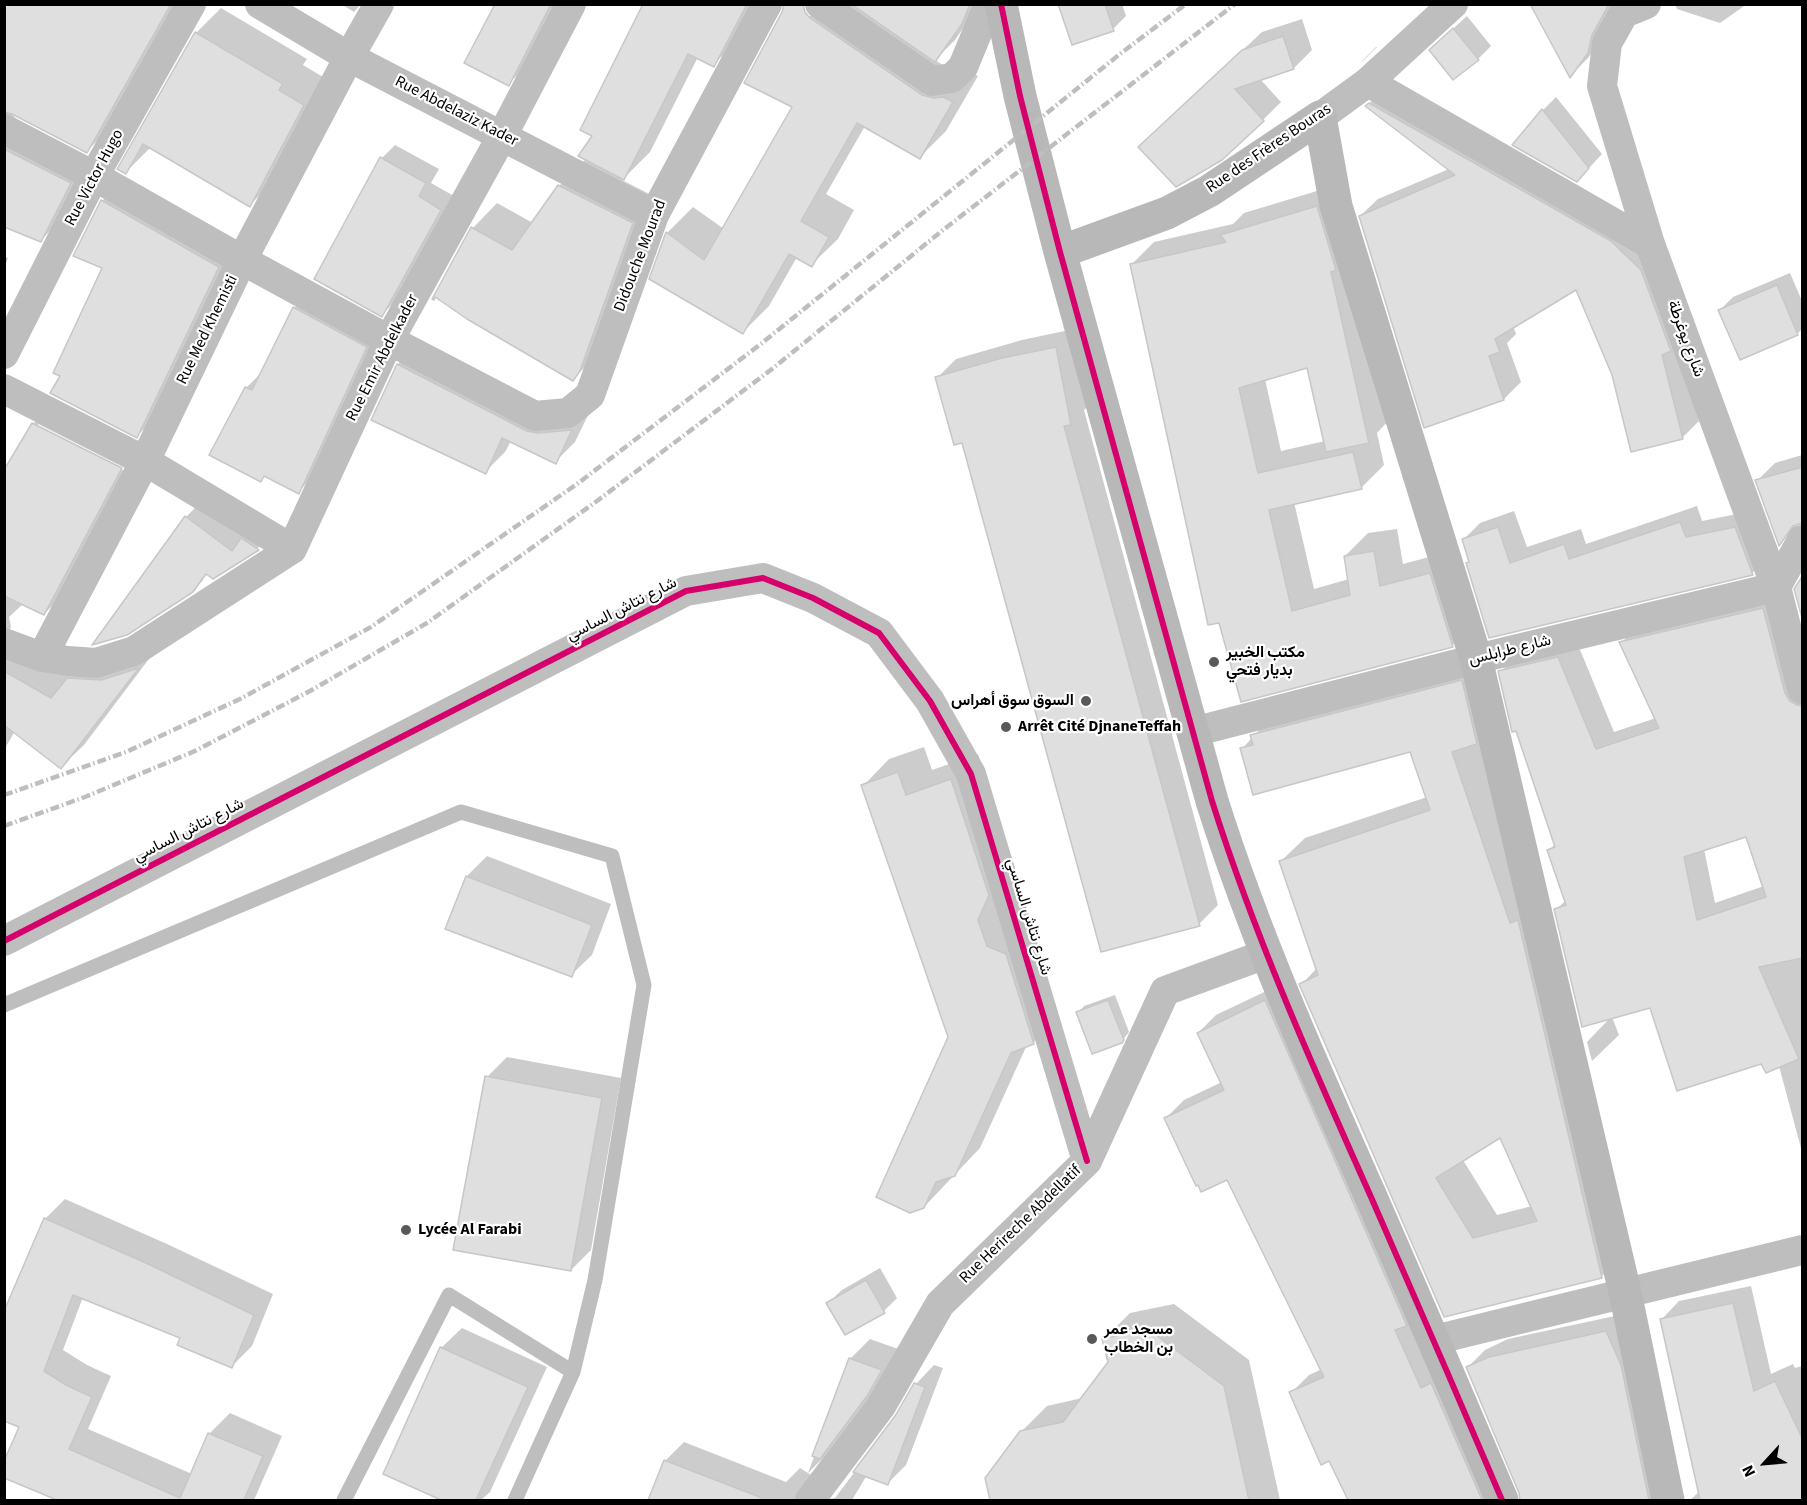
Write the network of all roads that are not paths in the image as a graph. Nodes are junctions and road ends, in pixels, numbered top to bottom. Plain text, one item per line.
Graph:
1 (190, 4) edge
2 (260, 4) edge
3 (379, 4) edge
4 (572, 4) edge
5 (767, 4) edge
6 (820, 4) edge
7 (989, 4) edge
8 (1001, 4) edge
9 (1453, 4) edge
10 (1646, 4) edge
11 (349, 57) junction
12 (1368, 82) junction
13 (1320, 117) junction
14 (4, 129) edge
15 (502, 136) junction
16 (94, 176) junction
17 (654, 215) junction
18 (1650, 244) junction
19 (1060, 252) junction
20 (242, 260) junction
21 (389, 340) junction
22 (4, 354) edge
23 (4, 388) edge
24 (145, 461) junction
25 (1803, 540) edge
26 (292, 549) junction
27 (1776, 587) junction
28 (4, 643) edge
29 (42, 657) junction
30 (1476, 659) junction
31 (1803, 688) edge
32 (1193, 732) junction
33 (4, 941) edge
34 (1266, 954) junction
35 (4, 1005) edge
36 (1087, 1161) junction
37 (1803, 1250) edge
38 (1625, 1292) junction
39 (1434, 1340) junction
40 (573, 1372) junction
41 (344, 1500) edge
42 (515, 1500) edge
43 (810, 1500) edge
44 (1502, 1500) edge
45 (1668, 1500) edge

1 - 16 street, Rue Victor Hugo
2 - 11 street, Rue Abdelaziz Kader
3 - 11 street, Rue Med Khemisti
4 - 15 street, Rue Emir Abdelkader
5 - 17 street, Didouche Mourad
6 - 7 street
8 - 19 street
9 - 12 street, Rue des Frères Bouras
10 - 18 street, شارع يوغرطة
11 - 15 street, Rue Abdelaziz Kader
11 - 20 street, Rue Med Khemisti
12 - 13 street, Rue des Frères Bouras
12 - 18 street
13 - 19 street, Rue des Frères Bouras
13 - 30 street
14 - 16 street
15 - 17 street, Rue Abdelaziz Kader
15 - 21 street, Rue Emir Abdelkader
16 - 20 street
16 - 22 street, Rue Victor Hugo
17 - 21 street, Didouche Mourad
18 - 27 street, شارع يوغرطة
19 - 32 street
20 - 21 street
20 - 24 street, Rue Med Khemisti
21 - 26 street, Rue Emir Abdelkader
23 - 24 street
24 - 26 street
24 - 29 street, Rue Med Khemisti
25 - 27 street
26 - 29 street
27 - 30 street, شارع طرابلس
27 - 31 street, شارع يوغرطة
28 - 29 street
30 - 32 street, شارع طرابلس
30 - 38 street
32 - 34 street
33 - 36 street, شارع نتاش الساسي
34 - 36 street, Rue Herireche Abdellatif
34 - 39 street
35 - 40 lane
36 - 43 street, Rue Herireche Abdellatif
37 - 38 street
38 - 39 street
38 - 45 street
39 - 44 street
40 - 41 lane
40 - 42 lane

